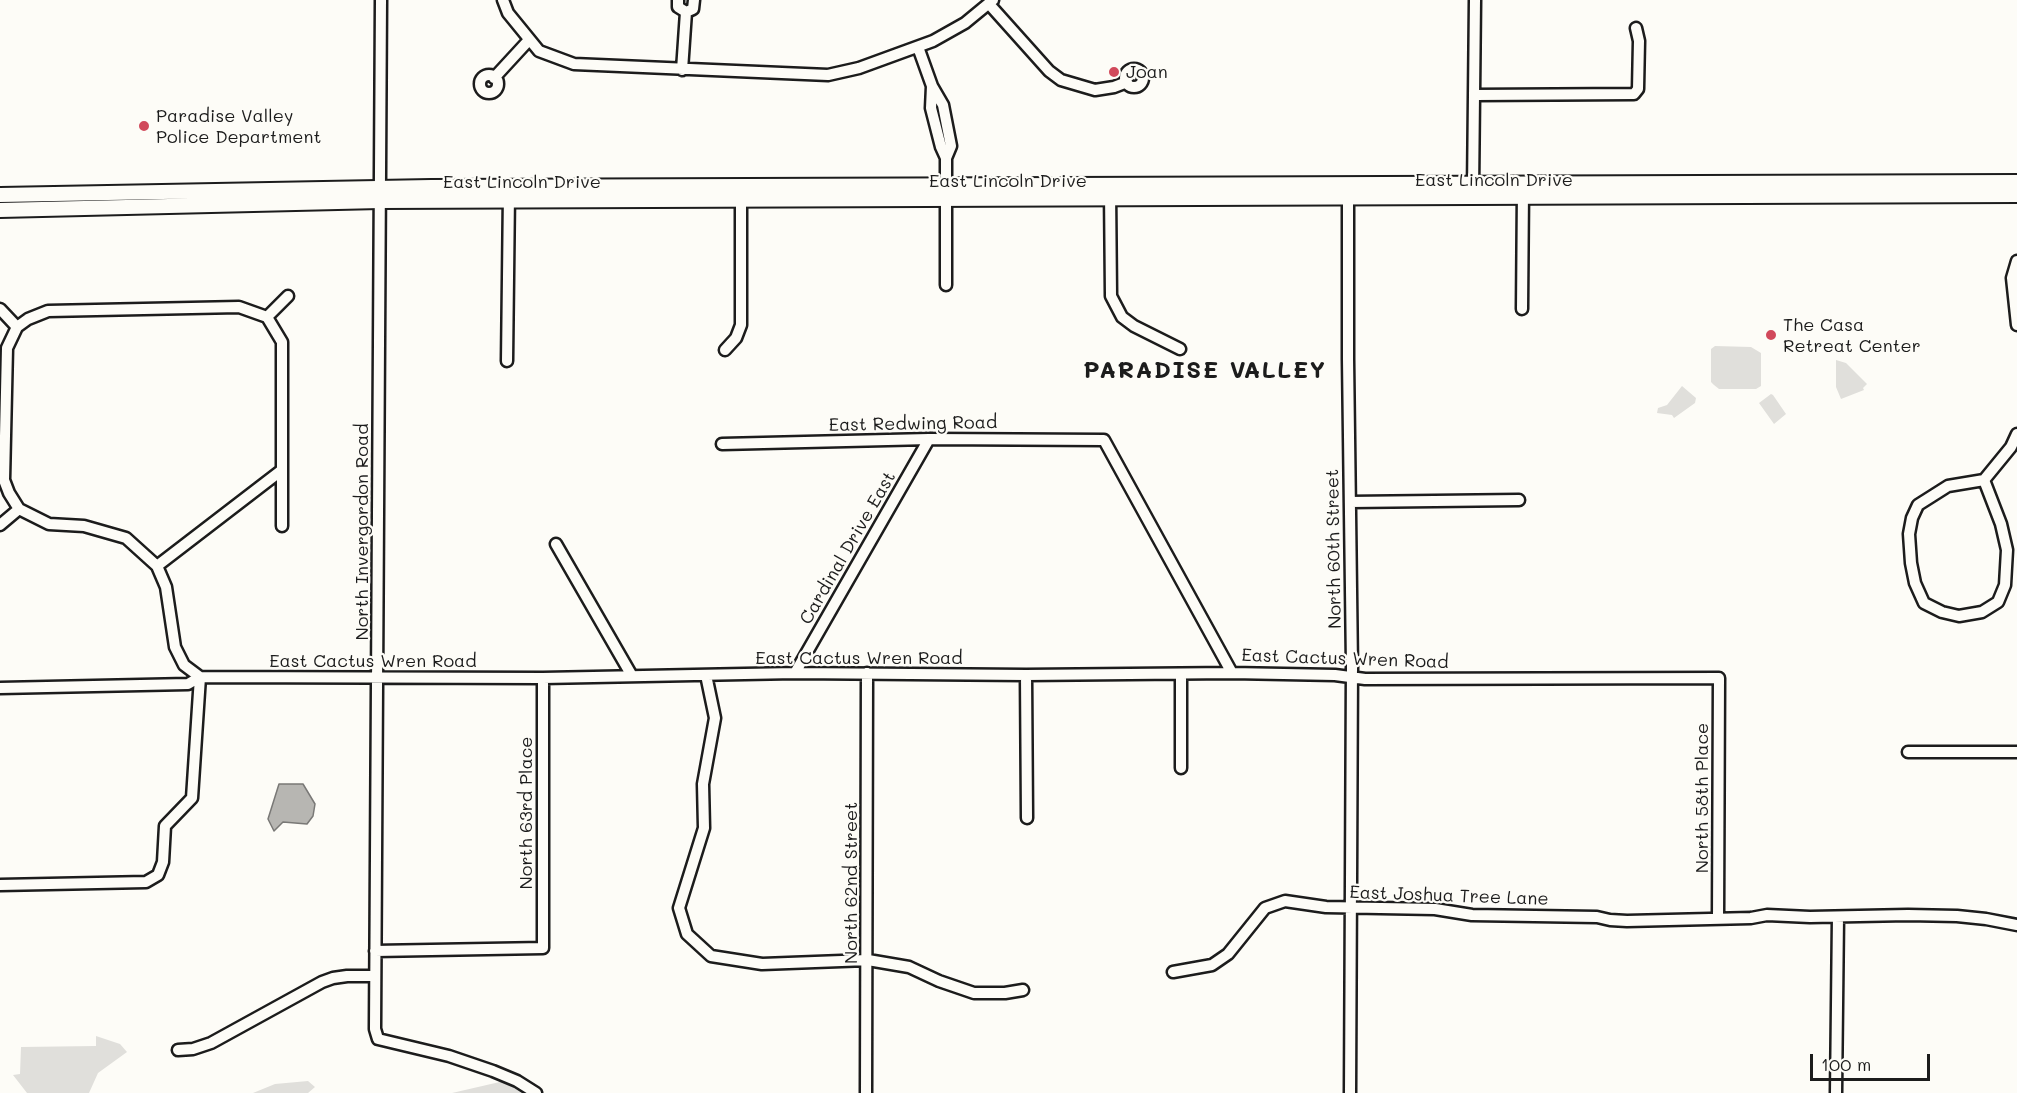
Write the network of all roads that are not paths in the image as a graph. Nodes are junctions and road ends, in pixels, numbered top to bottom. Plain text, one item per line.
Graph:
1 (381, 0) edge
2 (503, 0) edge
3 (678, 0) edge
4 (694, 0) edge
5 (1475, 0) edge
6 (991, 2) edge
7 (686, 12) junction
8 (1636, 28) dead end
9 (529, 40) junction
10 (918, 47) junction
11 (682, 70) junction
12 (494, 78) dead end
13 (1127, 82) dead end
14 (1475, 95) junction
15 (2017, 182) edge
16 (1110, 184) junction
17 (1242, 191) junction
18 (1348, 191) junction
19 (1473, 191) junction
20 (1523, 191) junction
21 (741, 192) junction
22 (947, 192) junction
23 (380, 194) junction
24 (509, 194) junction
25 (0, 195) edge
26 (2017, 195) edge
27 (1110, 198) junction
28 (70, 201) junction
29 (0, 210) edge
30 (2017, 261) edge
31 (946, 285) dead end
32 (288, 296) dead end
33 (0, 309) edge
34 (1522, 309) dead end
35 (267, 317) junction
36 (2017, 325) edge
37 (18, 327) junction
38 (1180, 349) dead end
39 (724, 350) dead end
40 (507, 361) dead end
41 (2017, 434) edge
42 (929, 439) junction
43 (722, 444) dead end
44 (282, 470) junction
45 (1984, 480) junction
46 (1519, 500) dead end
47 (1350, 502) junction
48 (19, 509) junction
49 (0, 525) edge
50 (282, 526) dead end
51 (556, 544) dead end
52 (157, 566) junction
53 (795, 673) junction
54 (867, 673) junction
55 (1232, 673) junction
56 (1181, 674) junction
57 (706, 675) junction
58 (1026, 675) junction
59 (632, 676) junction
60 (200, 677) junction
61 (1352, 677) junction
62 (378, 678) junction
63 (543, 678) junction
64 (1719, 678) joint
65 (0, 688) edge
66 (1908, 752) dead end
67 (2017, 752) edge
68 (1181, 768) dead end
69 (1027, 818) dead end
70 (0, 885) edge
71 (1350, 908) junction
72 (1838, 917) junction
73 (1718, 919) junction
74 (2017, 925) edge
75 (375, 951) junction
76 (868, 960) junction
77 (1173, 972) dead end
78 (375, 976) junction
79 (1023, 990) dead end
80 (178, 1050) dead end
81 (536, 1093) edge
82 (866, 1093) edge
83 (1350, 1093) edge
84 (1836, 1093) edge

1 - 23 street, North Invergordon Road
2 - 9 street
3 - 7 street
4 - 7 street
5 - 14 street
6 - 10 street
6 - 13 street
7 - 11 street
8 - 14 street
9 - 11 street
9 - 12 street
10 - 11 street
10 - 22 street
14 - 19 street
15 - 20 main road, East Lincoln Drive
16 - 17 main road, East Lincoln Drive
16 - 22 main road, East Lincoln Drive
16 - 27 street
17 - 18 main road, East Lincoln Drive
17 - 27 main road, East Lincoln Drive
18 - 19 main road, East Lincoln Drive
18 - 47 street, North 60th Street
19 - 20 main road, East Lincoln Drive
20 - 26 main road, East Lincoln Drive
20 - 34 street
21 - 22 main road, East Lincoln Drive
21 - 24 main road, East Lincoln Drive
21 - 39 street
22 - 27 main road, East Lincoln Drive
22 - 31 street
23 - 24 main road, East Lincoln Drive
23 - 28 main road, East Lincoln Drive
23 - 62 street, North Invergordon Road
24 - 40 street
25 - 28 main road, East Lincoln Drive
27 - 38 street
28 - 29 main road, East Lincoln Drive
30 - 36 street
32 - 35 street
33 - 37 street
35 - 37 street
35 - 44 street
37 - 48 street
41 - 45 street
42 - 43 street, East Redwing Road
42 - 53 street, Cardinal Drive East
42 - 55 street, East Redwing Road
44 - 50 street
44 - 52 street
45 - 45 street
46 - 47 street
47 - 61 street, North 60th Street
48 - 49 street
48 - 52 street
51 - 59 street
52 - 60 street
53 - 54 street, East Cactus Wren Road
53 - 57 street, East Cactus Wren Road
54 - 58 street, East Cactus Wren Road
54 - 76 street, North 62nd Street
55 - 56 street, East Cactus Wren Road
55 - 61 street, East Cactus Wren Road
56 - 58 street, East Cactus Wren Road
56 - 68 street
57 - 59 street, East Cactus Wren Road
57 - 76 street
58 - 69 street
59 - 63 street, East Cactus Wren Road
60 - 62 street, East Cactus Wren Road
60 - 65 street, East Cactus Wren Road
60 - 70 street
61 - 64 street, East Cactus Wren Road
61 - 71 street, North 60th Street
62 - 63 street, East Cactus Wren Road
62 - 75 street, North Invergordon Road
63 - 75 street, North 63rd Place
64 - 73 street, North 58th Place
66 - 67 street
71 - 73 street, East Joshua Tree Lane
71 - 77 street, East Joshua Tree Lane
71 - 83 street, North 60th Street
72 - 73 street, East Joshua Tree Lane
72 - 74 street, East Joshua Tree Lane
72 - 84 street
75 - 78 street, North Invergordon Road
76 - 79 street
76 - 82 street, North 62nd Street
78 - 80 street
78 - 81 street, North Invergordon Road

